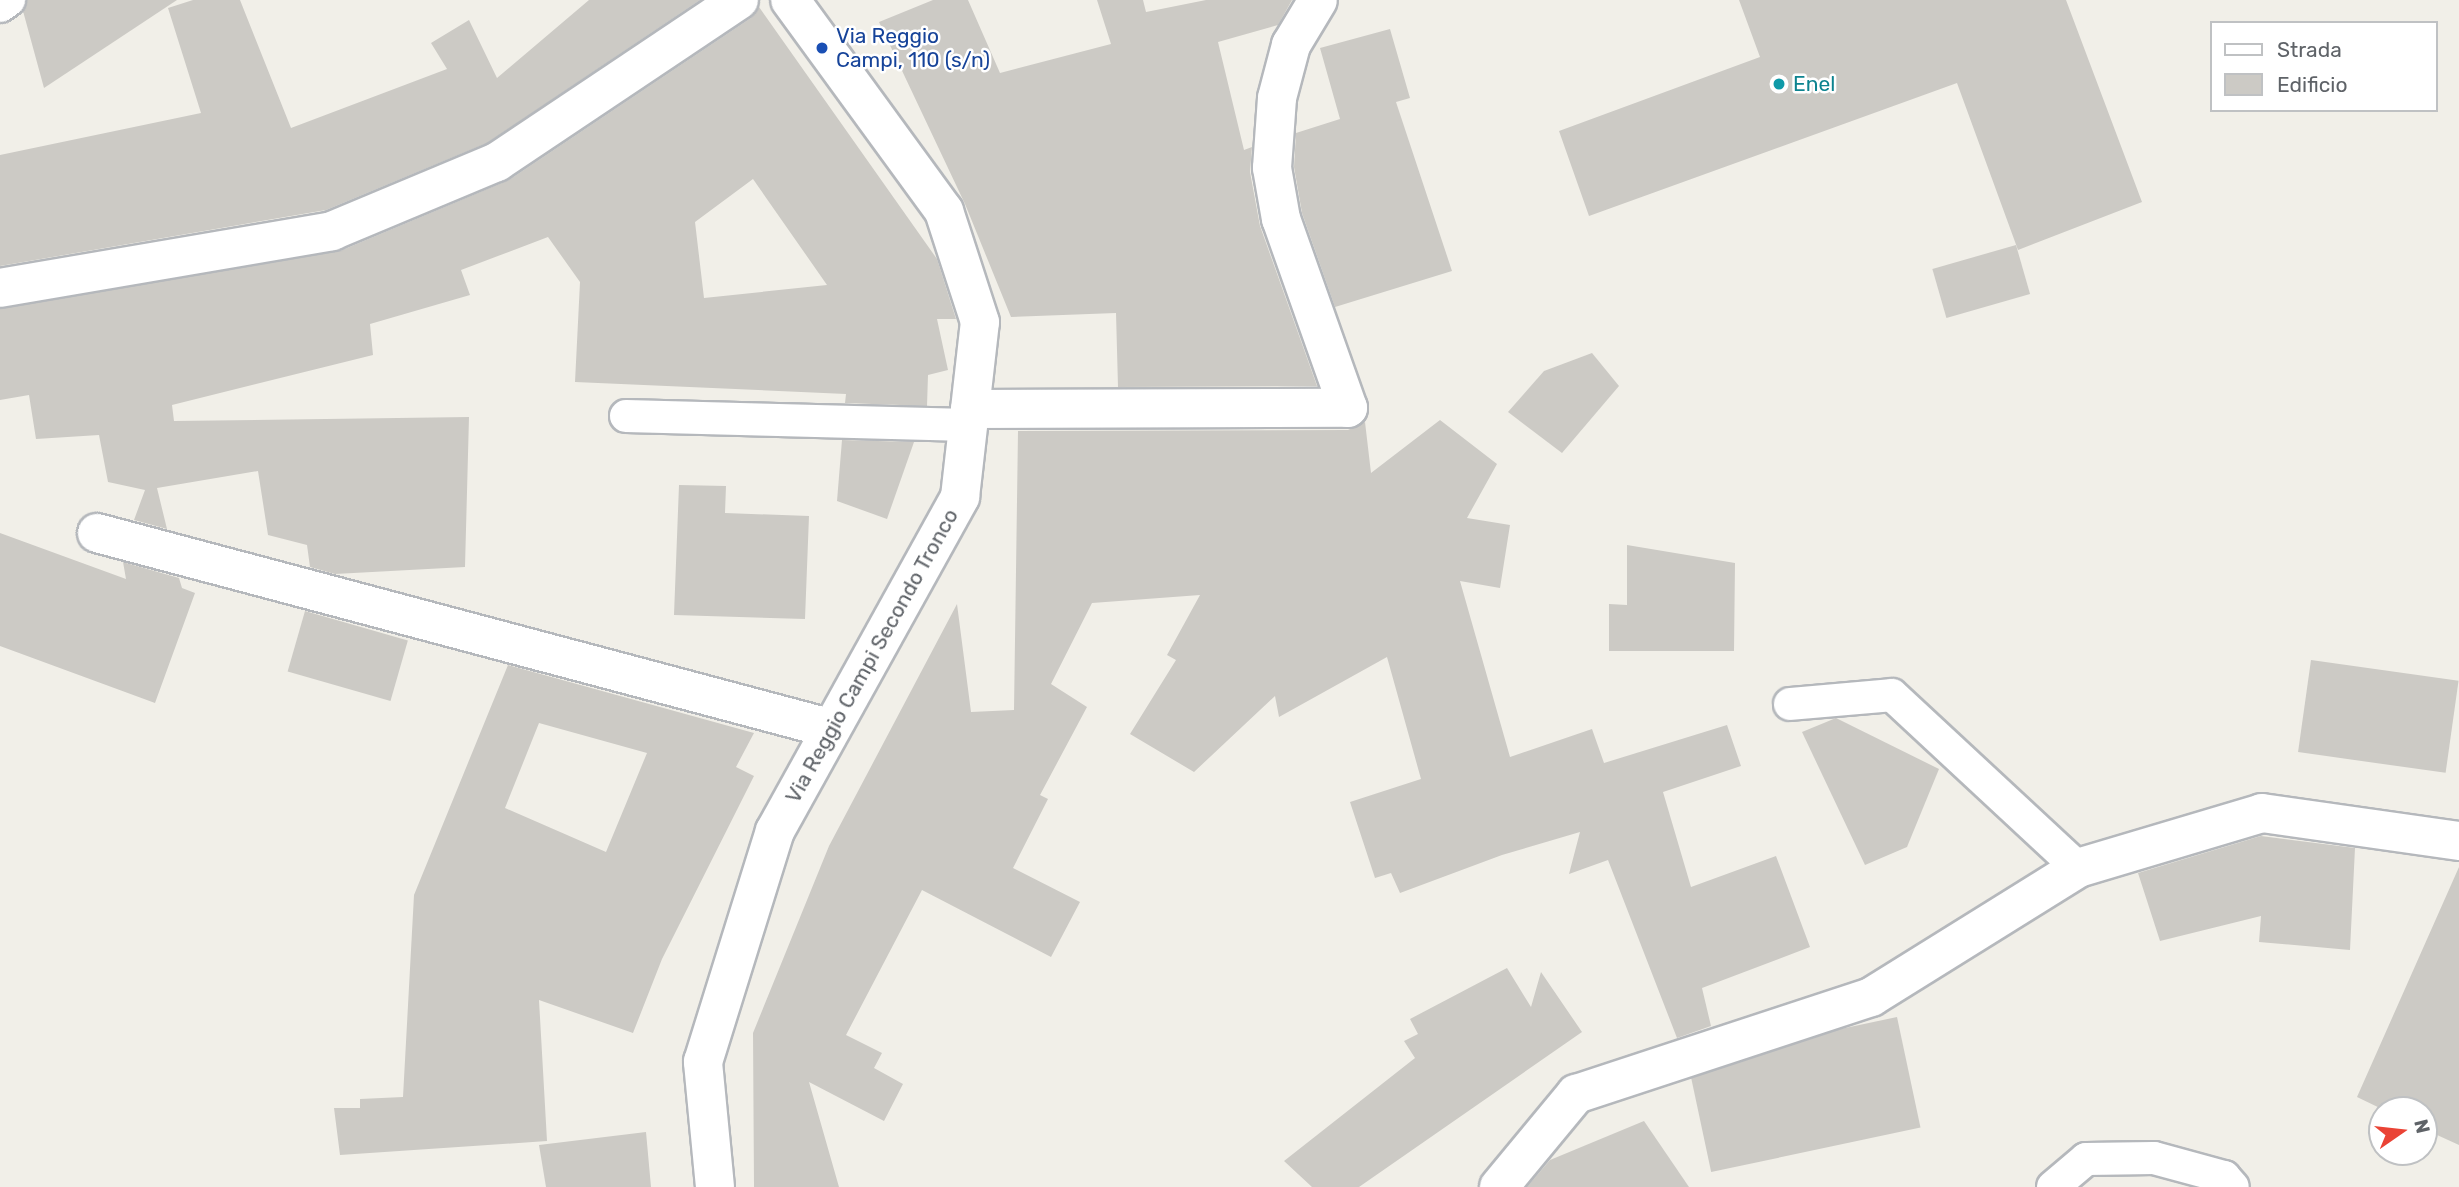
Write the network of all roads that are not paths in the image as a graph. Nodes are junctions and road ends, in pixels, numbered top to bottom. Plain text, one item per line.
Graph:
1 (9, 0) edge
2 (739, 0) edge
3 (790, 0) edge
4 (1318, 0) edge
5 (0, 6) edge
6 (0, 288) edge
7 (626, 416) dead end
8 (969, 417) junction
9 (97, 533) dead end
10 (1790, 704) dead end
11 (829, 728) junction
12 (2459, 841) edge
13 (2077, 868) junction
14 (715, 1187) edge
15 (1499, 1187) edge
16 (2053, 1187) edge
17 (2233, 1187) edge

1 - 5 lane
2 - 6 street
3 - 8 street, Via Reggio Campi Secondo Tronco
4 - 8 street
7 - 8 lane
8 - 11 street, Via Reggio Campi Secondo Tronco
9 - 11 street
10 - 13 lane
11 - 14 street, Via Reggio Campi Secondo Tronco
12 - 13 street
13 - 15 street
16 - 17 lane

